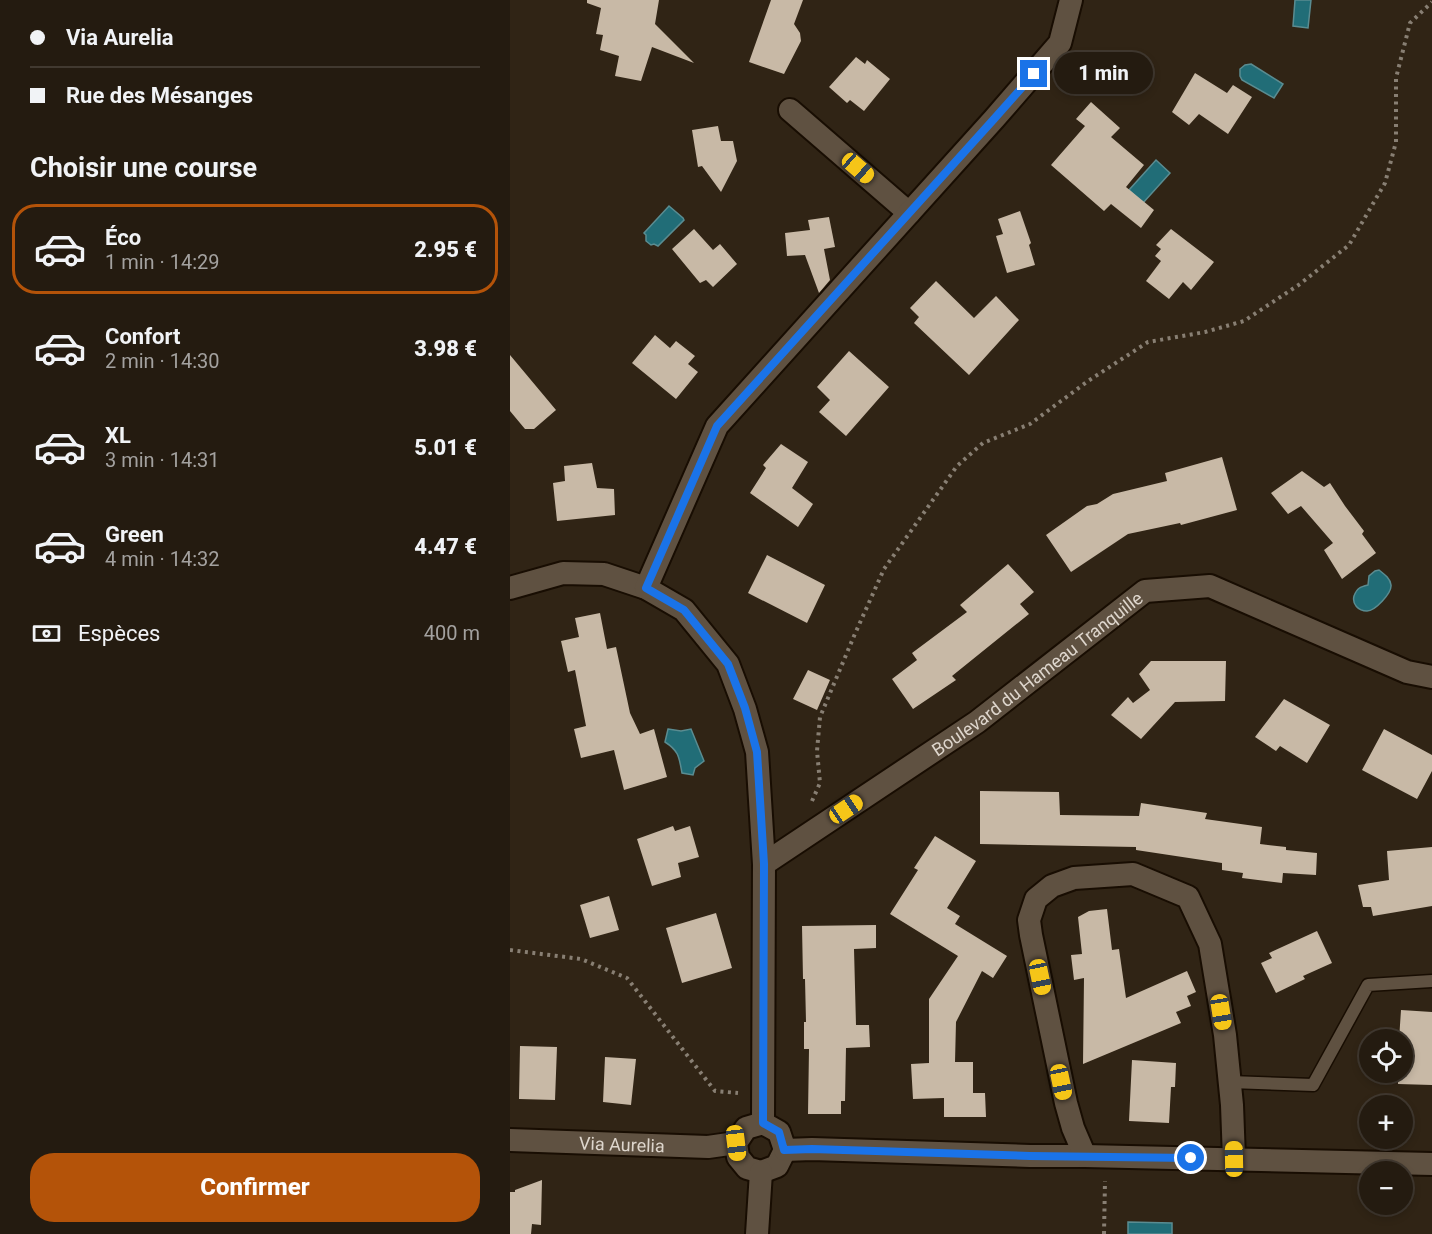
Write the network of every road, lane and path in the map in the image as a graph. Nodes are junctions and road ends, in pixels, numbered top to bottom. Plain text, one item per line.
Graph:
1 (1071, 0) edge
2 (1432, 2) edge
3 (790, 110) dead end
4 (909, 213) junction
5 (510, 586) edge
6 (646, 588) junction
7 (1432, 677) edge
8 (801, 839) junction
9 (764, 864) junction
10 (510, 950) edge
11 (1432, 981) edge
12 (763, 1074) junction
13 (1230, 1082) junction
14 (763, 1123) junction
15 (510, 1140) edge
16 (736, 1143) junction
17 (784, 1150) junction
18 (1085, 1156) junction
19 (1234, 1159) junction
20 (1432, 1164) edge
21 (760, 1172) junction
22 (1104, 1192) dead end
23 (756, 1234) edge
24 (1104, 1234) edge

1 - 4 street
2 - 8 path
3 - 4 street
4 - 6 street
5 - 6 street
6 - 9 street
7 - 8 street, Boulevard du Hameau Tranquille
8 - 9 street, Boulevard du Hameau Tranquille
9 - 12 street
10 - 12 path
11 - 13 lane
12 - 14 street
13 - 18 street
13 - 19 street
14 - 16 street
14 - 17 street
15 - 16 street, Via Aurelia
16 - 21 street
17 - 18 street
17 - 21 street
18 - 19 street
19 - 20 street
21 - 23 street
22 - 24 path

